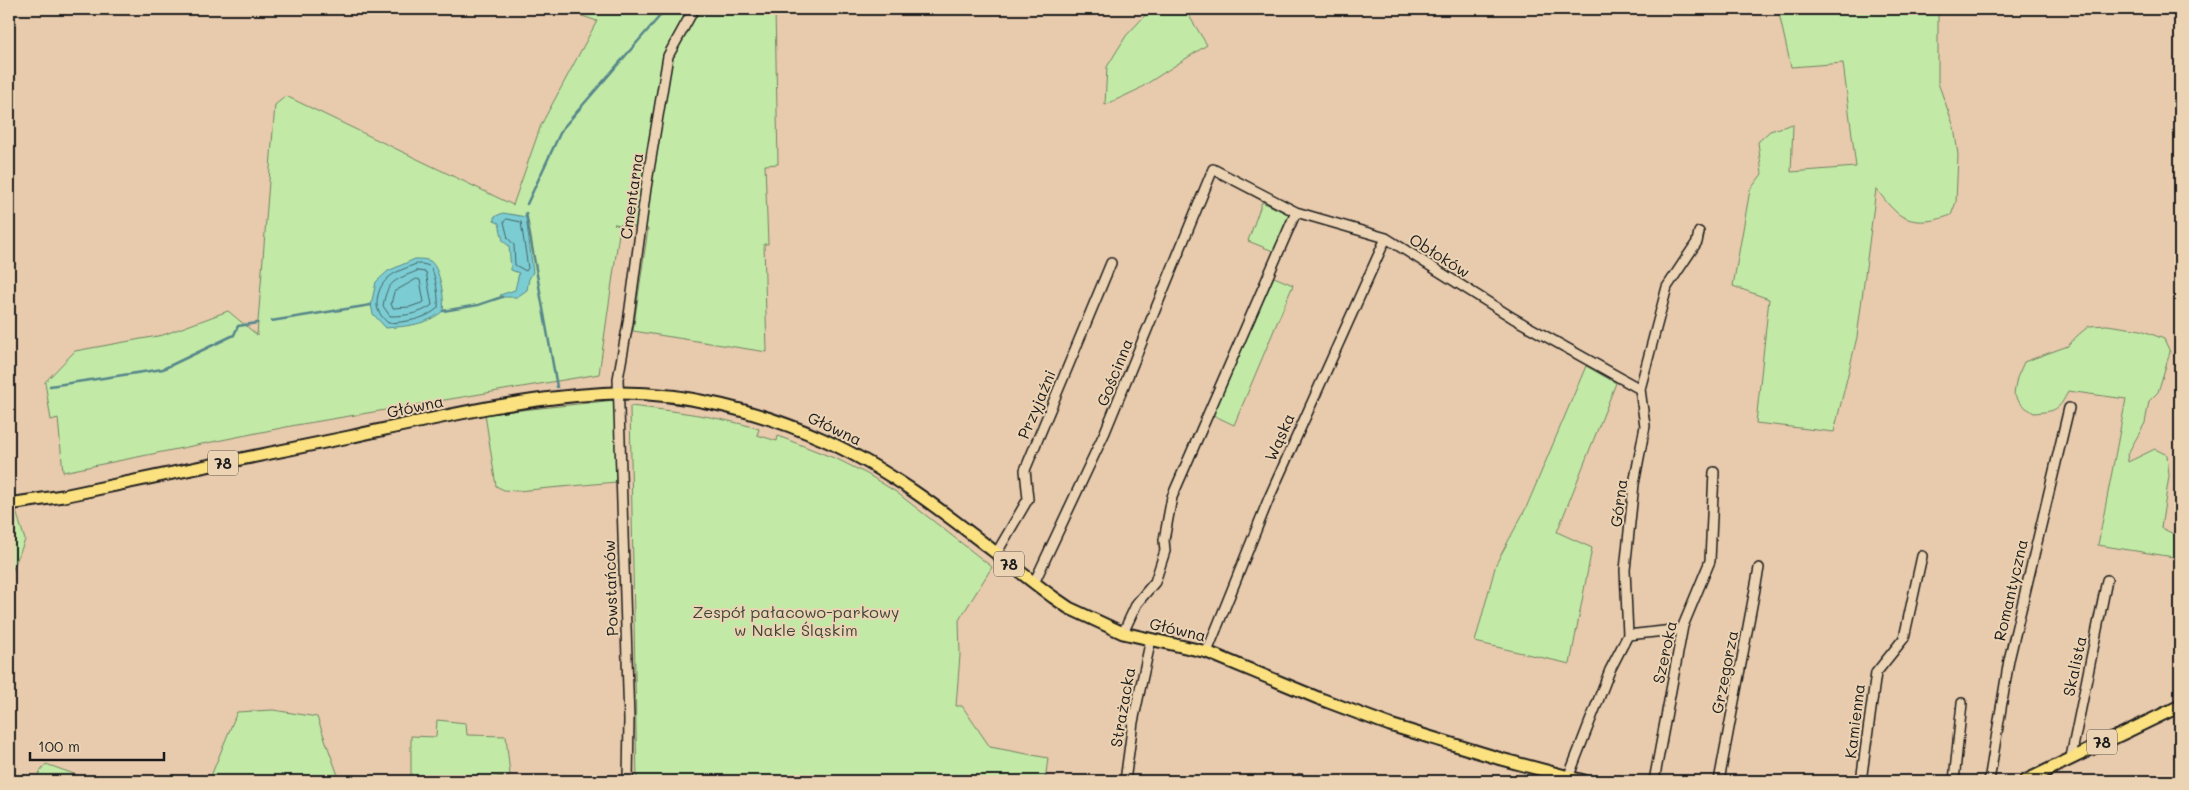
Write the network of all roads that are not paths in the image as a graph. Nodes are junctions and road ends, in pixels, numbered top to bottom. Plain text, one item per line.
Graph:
1 (694, 9) edge
2 (1213, 169) joint
3 (1296, 212) junction
4 (1699, 232) dead end
5 (1386, 238) junction
6 (1111, 263) dead end
7 (1640, 389) junction
8 (618, 393) junction
9 (2069, 408) dead end
10 (1714, 472) dead end
11 (9, 504) edge
12 (996, 554) junction
13 (1922, 556) dead end
14 (1759, 568) dead end
15 (2107, 580) dead end
16 (1034, 583) junction
17 (1682, 629) junction
18 (1123, 633) junction
19 (1628, 635) junction
20 (1151, 639) junction
21 (1207, 652) junction
22 (1962, 703) dead end
23 (2180, 706) edge
24 (2071, 758) junction
25 (1575, 780) edge
26 (628, 781) edge
27 (1125, 781) edge
28 (1654, 781) edge
29 (1719, 781) edge
30 (1862, 781) edge
31 (1954, 781) edge
32 (1989, 781) edge
33 (2026, 781) edge

1 - 8 street, Cmentarna
2 - 3 street, Obłoków
2 - 16 street, Gościnna
3 - 5 street, Obłoków
3 - 18 street
4 - 7 street, Górna
5 - 7 street, Obłoków
5 - 21 street, Wąska
6 - 12 street, Przyjaźni
7 - 19 street, Górna
8 - 11 main road, Główna / 78
8 - 12 main road, Główna / 78
8 - 26 street, Powstańców
9 - 32 street, Romantyczna
10 - 17 street, Szeroka
12 - 16 main road, Główna / 78
13 - 30 street, Kamienna
14 - 29 street, Grzegorza
15 - 24 street, Skalista
16 - 18 main road, Główna / 78
17 - 19 street
17 - 28 street, Szeroka
18 - 20 main road, Główna / 78
19 - 25 street, Górna
20 - 21 main road, Główna / 78
20 - 27 street, Strażacka
21 - 25 main road, Główna / 78
22 - 31 street
23 - 24 main road, 78
24 - 33 main road, 78

